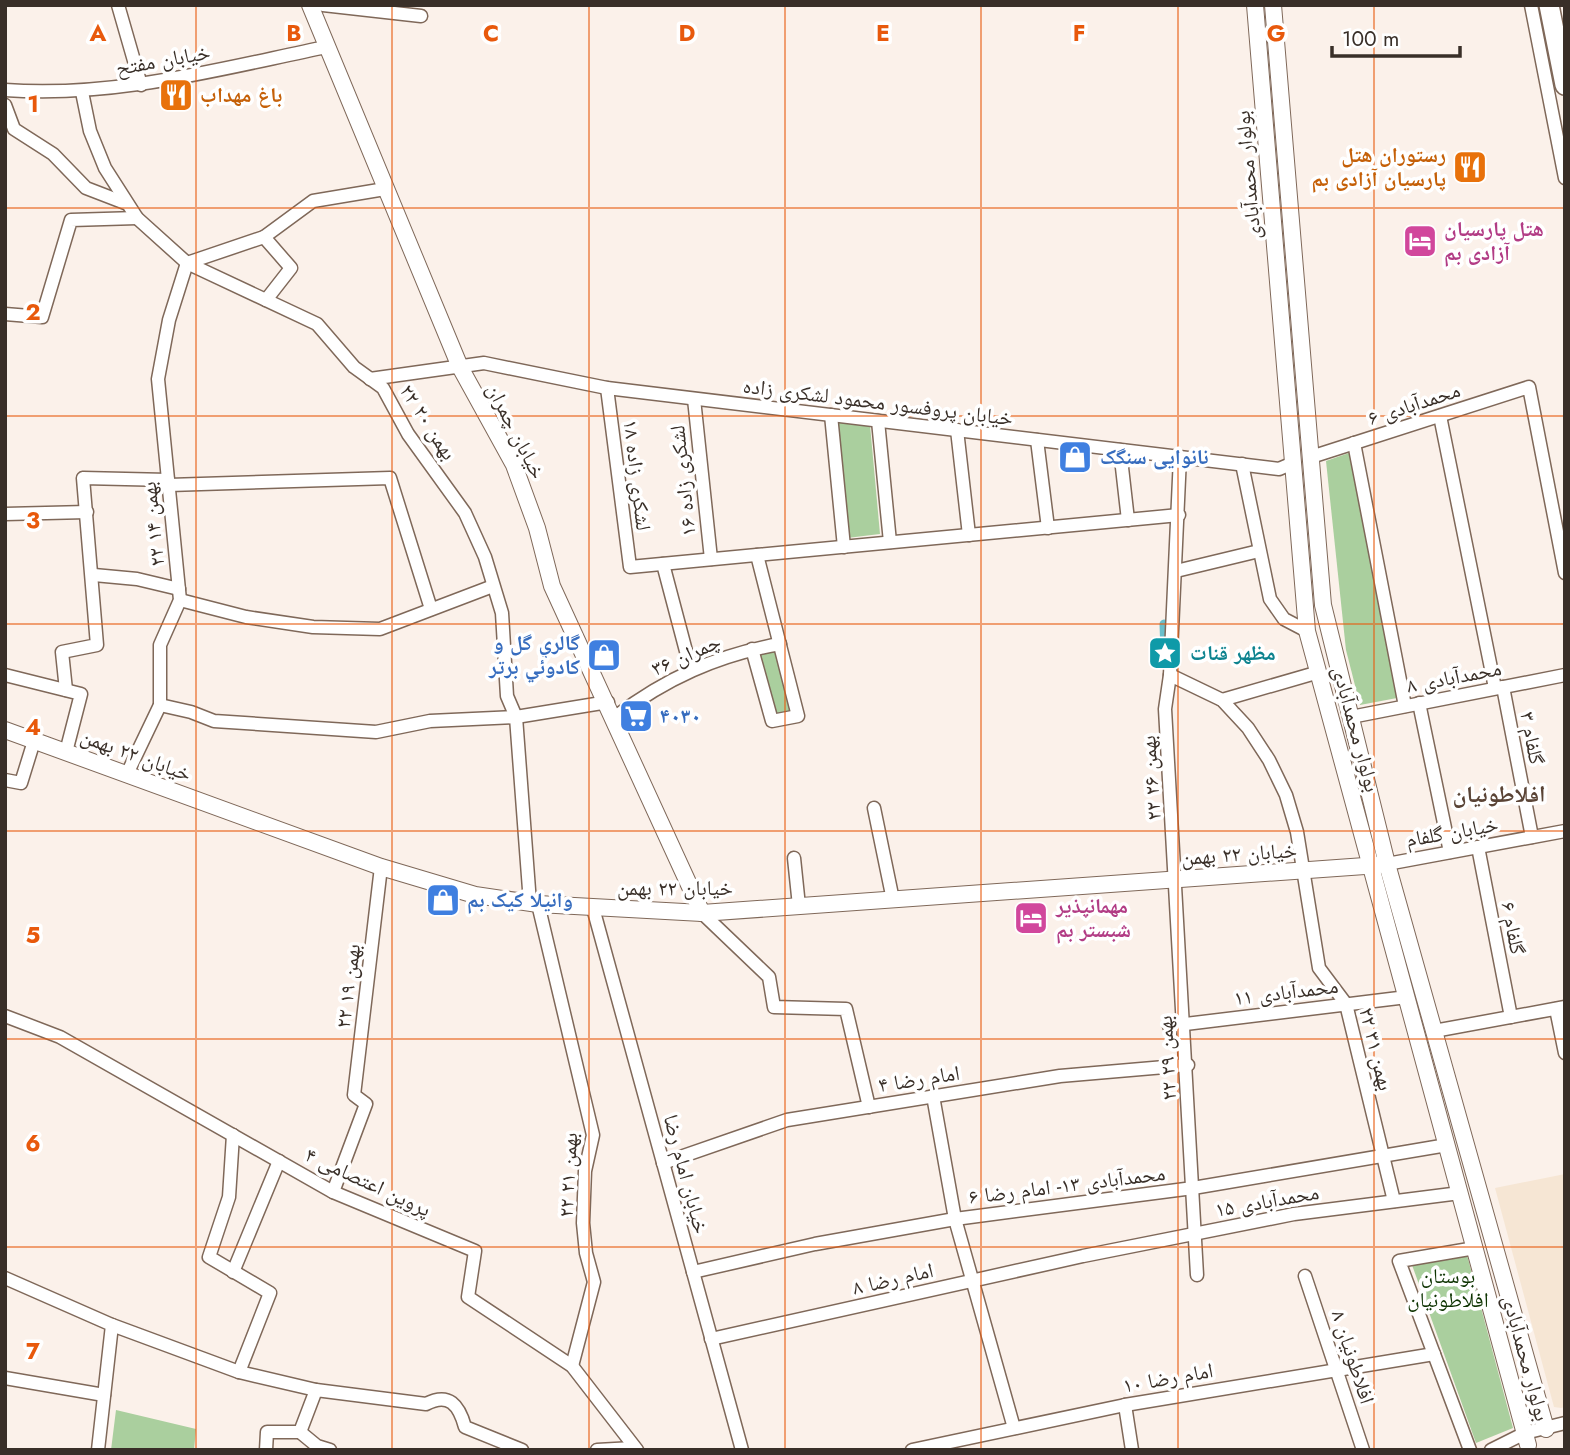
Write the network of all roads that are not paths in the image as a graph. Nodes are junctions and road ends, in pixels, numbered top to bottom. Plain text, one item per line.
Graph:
1 (118, 5) edge
2 (310, 5) edge
3 (323, 5) edge
4 (1255, 5) edge
5 (1273, 5) edge
6 (1531, 5) edge
7 (1549, 5) edge
8 (421, 16) dead end
9 (326, 47) junction
10 (141, 85) junction
11 (1565, 85) edge
12 (5, 90) edge
13 (82, 92) junction
14 (5, 105) edge
15 (1565, 178) edge
16 (385, 189) junction
17 (125, 203) junction
18 (137, 218) junction
19 (264, 237) junction
20 (187, 263) junction
21 (267, 300) junction
22 (5, 314) edge
23 (460, 367) junction
24 (370, 379) junction
25 (607, 388) junction
26 (694, 399) junction
27 (831, 415) junction
28 (1440, 416) junction
29 (878, 421) junction
30 (957, 430) junction
31 (1037, 440) junction
32 (1354, 443) junction
33 (1120, 450) junction
34 (1180, 457) junction
35 (1311, 457) junction
36 (1293, 463) junction
37 (1242, 464) junction
38 (168, 482) junction
39 (87, 512) junction
40 (5, 514) edge
41 (1179, 515) junction
42 (1128, 520) junction
43 (1048, 528) junction
44 (969, 535) junction
45 (890, 542) junction
46 (844, 547) junction
47 (1259, 551) junction
48 (757, 555) junction
49 (711, 559) junction
50 (663, 564) junction
51 (1176, 570) junction
52 (1565, 573) edge
53 (94, 575) junction
54 (493, 586) junction
55 (180, 594) junction
56 (431, 610) junction
57 (1307, 631) junction
58 (780, 644) junction
59 (752, 649) junction
60 (691, 670) junction
61 (1319, 672) junction
62 (5, 674) edge
63 (1170, 675) junction
64 (1565, 675) edge
65 (1499, 688) junction
66 (66, 690) junction
67 (1222, 700) junction
68 (1419, 703) junction
69 (160, 705) junction
70 (1405, 706) junction
71 (611, 710) junction
72 (516, 717) junction
73 (1351, 717) junction
74 (5, 730) edge
75 (34, 741) junction
76 (66, 752) junction
77 (127, 774) junction
78 (5, 780) edge
79 (874, 808) dead end
80 (1565, 831) edge
81 (1532, 837) junction
82 (1478, 847) junction
83 (1450, 852) junction
84 (794, 858) dead end
85 (1379, 865) junction
86 (382, 867) junction
87 (1303, 871) junction
88 (1176, 880) junction
89 (893, 900) junction
90 (534, 904) junction
91 (799, 906) junction
92 (593, 908) junction
93 (702, 913) junction
94 (1407, 997) junction
95 (1346, 1004) junction
96 (1560, 1008) edge
97 (5, 1016) edge
98 (1511, 1017) junction
99 (1185, 1024) junction
100 (1169, 1026) dead end
101 (1434, 1031) junction
102 (1565, 1053) edge
103 (1188, 1065) junction
104 (933, 1096) junction
105 (869, 1107) junction
106 (233, 1135) junction
107 (1447, 1145) junction
108 (1383, 1156) junction
109 (278, 1161) junction
110 (663, 1163) junction
111 (1193, 1188) junction
112 (333, 1192) junction
113 (1460, 1193) junction
114 (1394, 1201) junction
115 (955, 1219) junction
116 (1195, 1233) junction
117 (1475, 1248) junction
118 (1083, 1256) joint
119 (233, 1272) junction
120 (693, 1272) junction
121 (1502, 1272) junction
122 (1197, 1275) dead end
123 (1305, 1276) dead end
124 (1482, 1276) junction
125 (5, 1278) edge
126 (971, 1281) junction
127 (113, 1325) junction
128 (711, 1339) junction
129 (1434, 1354) junction
130 (572, 1366) junction
131 (1337, 1368) junction
132 (239, 1372) junction
133 (5, 1378) edge
134 (316, 1390) junction
135 (104, 1395) junction
136 (1125, 1405) junction
137 (1565, 1423) edge
138 (1014, 1428) junction
139 (1546, 1429) junction
140 (300, 1432) junction
141 (1523, 1443) edge
142 (635, 1449) edge
143 (98, 1450) edge
144 (266, 1450) edge
145 (330, 1450) edge
146 (522, 1450) edge
147 (597, 1450) edge
148 (742, 1450) edge
149 (912, 1450) edge
150 (1132, 1450) edge
151 (1363, 1450) edge
152 (1470, 1450) edge
153 (1491, 1450) edge

1 - 10 street
2 - 9 main road, خیابان چمران
3 - 8 street
4 - 36 main road, بولوار محمدآبادی
5 - 35 main road, بولوار محمدآبادی
6 - 15 street
7 - 11 highway
9 - 10 street, خیابان مفتح
9 - 16 main road, خیابان چمران
10 - 13 street, خیابان مفتح
12 - 13 street, خیابان مفتح
13 - 17 street, ۲۲ بهمن ۲۰
14 - 17 street
16 - 19 street
16 - 23 main road, خیابان چمران
17 - 18 street, ۲۲ بهمن ۲۰
18 - 20 street, ۲۲ بهمن ۲۰
18 - 22 street
19 - 20 street
19 - 21 street
20 - 21 street, ۲۲ بهمن ۲۰
20 - 38 street, ۲۲ بهمن ۱۴
21 - 24 street, ۲۲ بهمن ۲۰
23 - 24 street, خیابان پروفسور محمود لشکری زاده
23 - 25 street, خیابان پروفسور محمود لشکری زاده
23 - 71 main road, خیابان چمران
24 - 54 street, ۲۲ بهمن ۲۰
25 - 26 street, خیابان پروفسور محمود لشکری زاده
25 - 50 street, لشکری زاده ۱۸
26 - 27 street, خیابان پروفسور محمود لشکری زاده
26 - 49 street, لشکری زاده ١۶
27 - 29 street, خیابان پروفسور محمود لشکری زاده
27 - 46 street
28 - 32 street, محمدآبادی ۶
28 - 52 street, محمدآبادی ۶
28 - 65 street, گلفام ۳
29 - 30 street, خیابان پروفسور محمود لشکری زاده
29 - 45 street
30 - 31 street, خیابان پروفسور محمود لشکری زاده
30 - 44 street
31 - 33 street, خیابان پروفسور محمود لشکری زاده
31 - 43 street
32 - 35 street, محمدآبادی ۶
32 - 70 street
33 - 34 street, خیابان پروفسور محمود لشکری زاده
33 - 42 street
34 - 37 street, خیابان پروفسور محمود لشکری زاده
34 - 41 street, ۲۲ بهمن ۲۶
35 - 36 main road
35 - 73 main road, بولوار محمدآبادی
36 - 37 street, خیابان پروفسور محمود لشکری زاده
36 - 57 main road, بولوار محمدآبادی
37 - 47 street
38 - 39 street
38 - 55 street, ۲۲ بهمن ۱۴
38 - 56 street
39 - 40 street
39 - 53 street
41 - 42 street
41 - 51 street, ۲۲ بهمن ۲۶
42 - 43 street
43 - 44 street
44 - 45 street
45 - 46 street
46 - 48 street
47 - 51 street
47 - 57 street
48 - 49 street
48 - 58 street
49 - 50 street
50 - 60 street
51 - 63 street, ۲۲ بهمن ۲۶
53 - 55 street
53 - 66 street
54 - 56 street
54 - 72 street, ۲۲ بهمن ۲۰
55 - 56 street
55 - 69 street, ۲۲ بهمن ۱۴
57 - 61 main road, بولوار محمدآبادی
58 - 59 street, چمران ۳۶
58 - 59 street
59 - 60 street, چمران ۳۶
60 - 71 street, چمران ۳۶
61 - 67 street
61 - 85 main road, بولوار محمدآبادی
62 - 66 street
63 - 67 street
63 - 88 street, ۲۲ بهمن ۲۶
64 - 65 street, محمدآبادی ۸
65 - 68 street, محمدآبادی ۸
65 - 81 street, گلفام ۳
66 - 76 street
67 - 87 street, ۲۲ بهمن ۳۱
68 - 70 street, محمدآبادی ۸
68 - 83 street
69 - 72 street
69 - 77 street, ۲۲ بهمن ۱۴
70 - 73 street, محمدآبادی ۸
71 - 72 street
71 - 93 main road, خیابان چمران
72 - 90 street, ۲۲ بهمن ۲۰
73 - 85 main road, بولوار محمدآبادی
74 - 75 main road, خیابان ۲۲ بهمن
75 - 76 main road, خیابان ۲۲ بهمن
75 - 78 street
76 - 77 main road, خیابان ۲۲ بهمن
77 - 86 main road, خیابان ۲۲ بهمن
79 - 89 street
80 - 81 street, خیابان گلفام
81 - 82 street, خیابان گلفام
82 - 83 street, خیابان گلفام
82 - 98 street, گلفام ۶
83 - 85 street, خیابان گلفام
84 - 91 street
85 - 87 main road, خیابان ۲۲ بهمن
85 - 94 main road, بولوار محمدآبادی
85 - 101 main road, بولوار محمدآبادی
86 - 90 main road, خیابان ۲۲ بهمن
86 - 112 street, ۲۲ بهمن ۱۹
87 - 88 main road, خیابان ۲۲ بهمن
87 - 95 street, ۲۲ بهمن ۳۱
88 - 89 main road, خیابان ۲۲ بهمن
88 - 99 street, ۲۲ بهمن ۲۹
89 - 91 main road, خیابان ۲۲ بهمن
90 - 92 main road, خیابان ۲۲ بهمن
90 - 130 street, ۲۲ بهمن ۲۱
91 - 93 main road, خیابان ۲۲ بهمن
92 - 93 main road, خیابان ۲۲ بهمن
92 - 110 street, خیابان امام رضا
93 - 105 street
94 - 95 street, محمدآبادی ۱۱
94 - 107 main road, بولوار محمدآبادی
95 - 99 street, محمدآبادی ۱۱
95 - 108 street, ۲۲ بهمن ۳۱
96 - 98 street
96 - 102 street
97 - 106 street, پروین اعتصامی ۴
98 - 101 street
99 - 100 street, محمدآبادی ۱۱
99 - 103 street, ۲۲ بهمن ۲۹
101 - 121 main road, بولوار محمدآبادی
103 - 104 street, امام رضا ۴
103 - 111 street, ۲۲ بهمن ۲۹
104 - 105 street, امام رضا ۴
104 - 115 street
105 - 110 street, امام رضا ۴
106 - 109 street, پروین اعتصامی ۴
106 - 119 street
107 - 108 street, محمدآبادی ۱۳- امام رضا ۶
107 - 113 main road, بولوار محمدآبادی
108 - 111 street, محمدآبادی ۱۳- امام رضا ۶
108 - 114 street, ۲۲ بهمن ۳۱
109 - 112 street, پروین اعتصامی ۴
109 - 119 street
110 - 120 street, خیابان امام رضا
111 - 115 street, محمدآبادی ۱۳- امام رضا ۶
111 - 116 street, ۲۲ بهمن ۲۹
112 - 130 street, پروین اعتصامی ۴
113 - 114 street, محمدآبادی ۱۵
113 - 117 main road, بولوار محمدآبادی
114 - 116 street, محمدآبادی ۱۵
115 - 120 street, محمدآبادی ۱۳- امام رضا ۶
115 - 126 street
116 - 118 street, محمدآبادی ۱۵
116 - 122 street, ۲۲ بهمن ۲۹
117 - 124 main road, بولوار محمدآبادی
117 - 129 street
118 - 126 street, امام رضا ۸
119 - 132 street
120 - 128 street, خیابان امام رضا
121 - 124 main road
121 - 139 main road, بولوار محمدآبادی
123 - 131 street, افلاطونیان ۸
124 - 141 main road, بولوار محمدآبادی
125 - 127 street
126 - 128 street, امام رضا ۸
126 - 138 street
127 - 132 street
127 - 135 street
128 - 148 street, خیابان امام رضا
129 - 131 street, امام رضا ۱۰
129 - 152 street
130 - 142 street, پروین اعتصامی ۴
131 - 136 street, امام رضا ۱۰
131 - 151 street, افلاطونیان ۸
132 - 134 street
133 - 135 street
134 - 140 street
134 - 146 street
135 - 143 street
136 - 138 street, امام رضا ۱۰
136 - 150 street
137 - 139 street
138 - 149 street, امام رضا ۱۰
139 - 141 street
140 - 144 street
140 - 145 street
141 - 153 street
142 - 147 street

